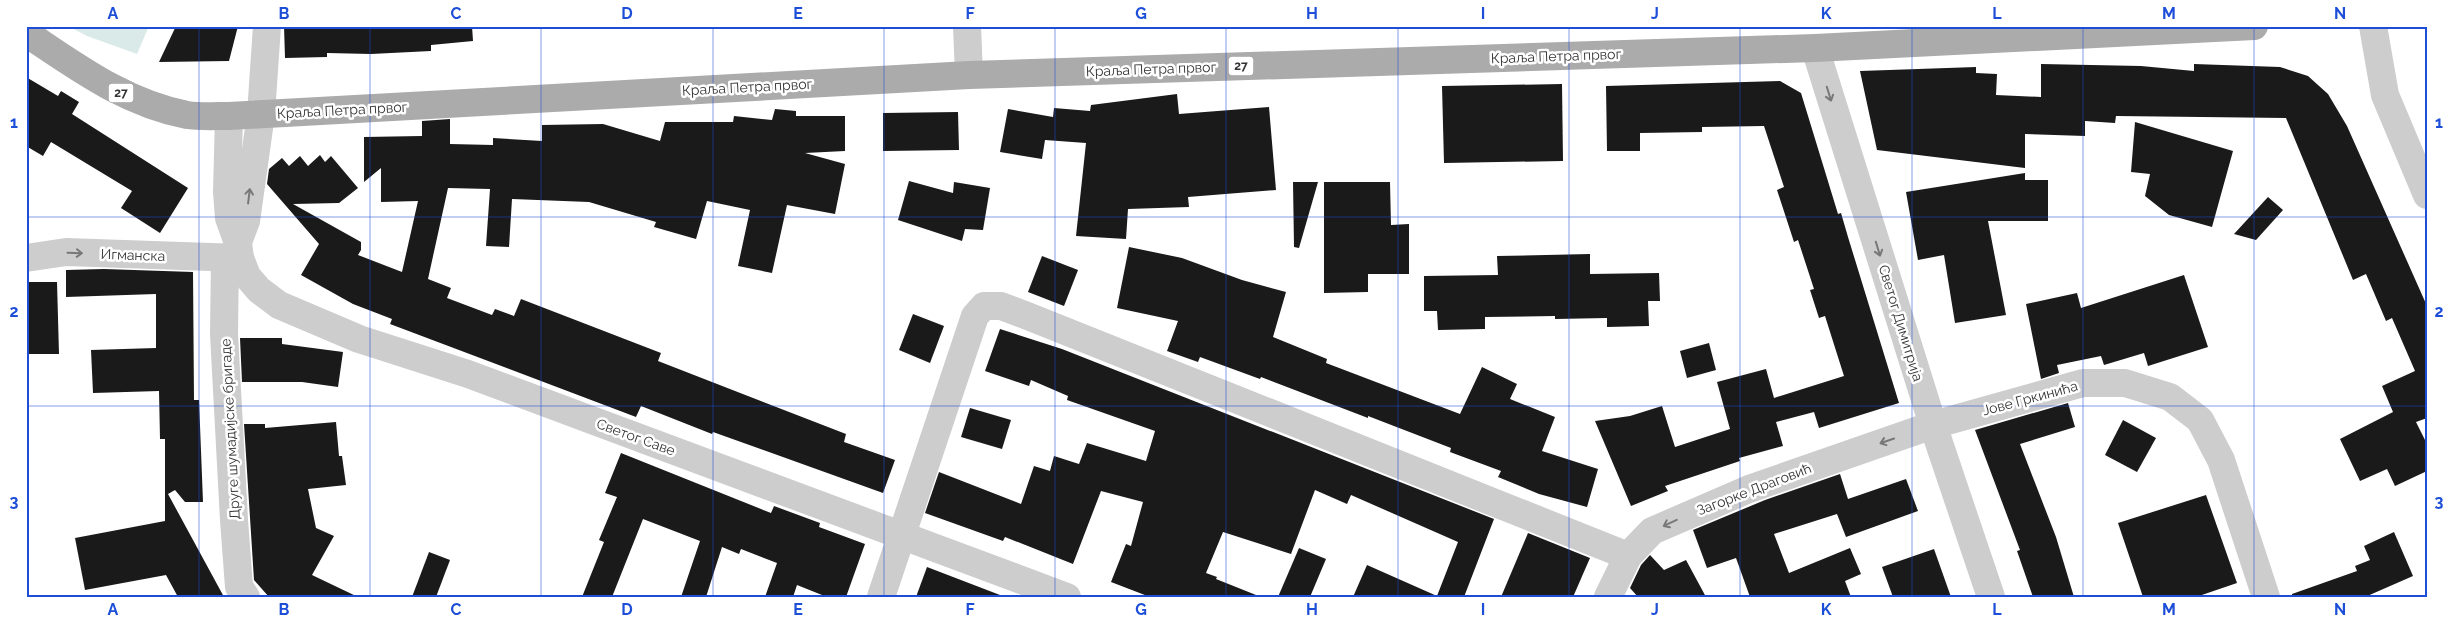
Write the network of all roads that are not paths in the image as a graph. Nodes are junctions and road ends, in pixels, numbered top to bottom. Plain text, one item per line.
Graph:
1 (267, 26) edge
2 (967, 26) edge
3 (2254, 26) edge
4 (2373, 26) edge
5 (26, 32) edge
6 (1815, 48) junction
7 (969, 75) junction
8 (261, 114) junction
9 (229, 116) junction
10 (2427, 195) edge
11 (234, 253) junction
12 (26, 258) edge
13 (1933, 425) junction
14 (902, 536) junction
15 (1628, 556) junction
16 (246, 597) edge
17 (881, 597) edge
18 (1066, 597) edge
19 (1608, 597) edge
20 (1991, 597) edge
21 (2266, 597) edge

1 - 8 street, Друге шумадијске бригаде
2 - 7 street
3 - 6 main road, Краља Петра првог / 27
4 - 10 street
5 - 9 main road, 27
6 - 7 main road, Краља Петра првог / 27
6 -> 13 street, Светог Димитрија
7 - 8 main road, Краља Петра првог / 27
8 - 9 main road, Краља Петра првог / 27
11 -> 8 street, Друге шумадијске бригаде
9 - 11 street, Друге шумадијске бригаде
12 -> 11 street, Игманска
11 - 14 street, Светог Саве
11 - 16 street, Друге шумадијске бригаде
13 -> 15 street, Загорке Драговић
13 - 20 street, Светог Димитрија
13 - 21 street, Јове Гркинића
14 - 15 street
14 - 17 street
14 - 18 street, Светог Саве
15 - 19 street, Загорке Драговић

